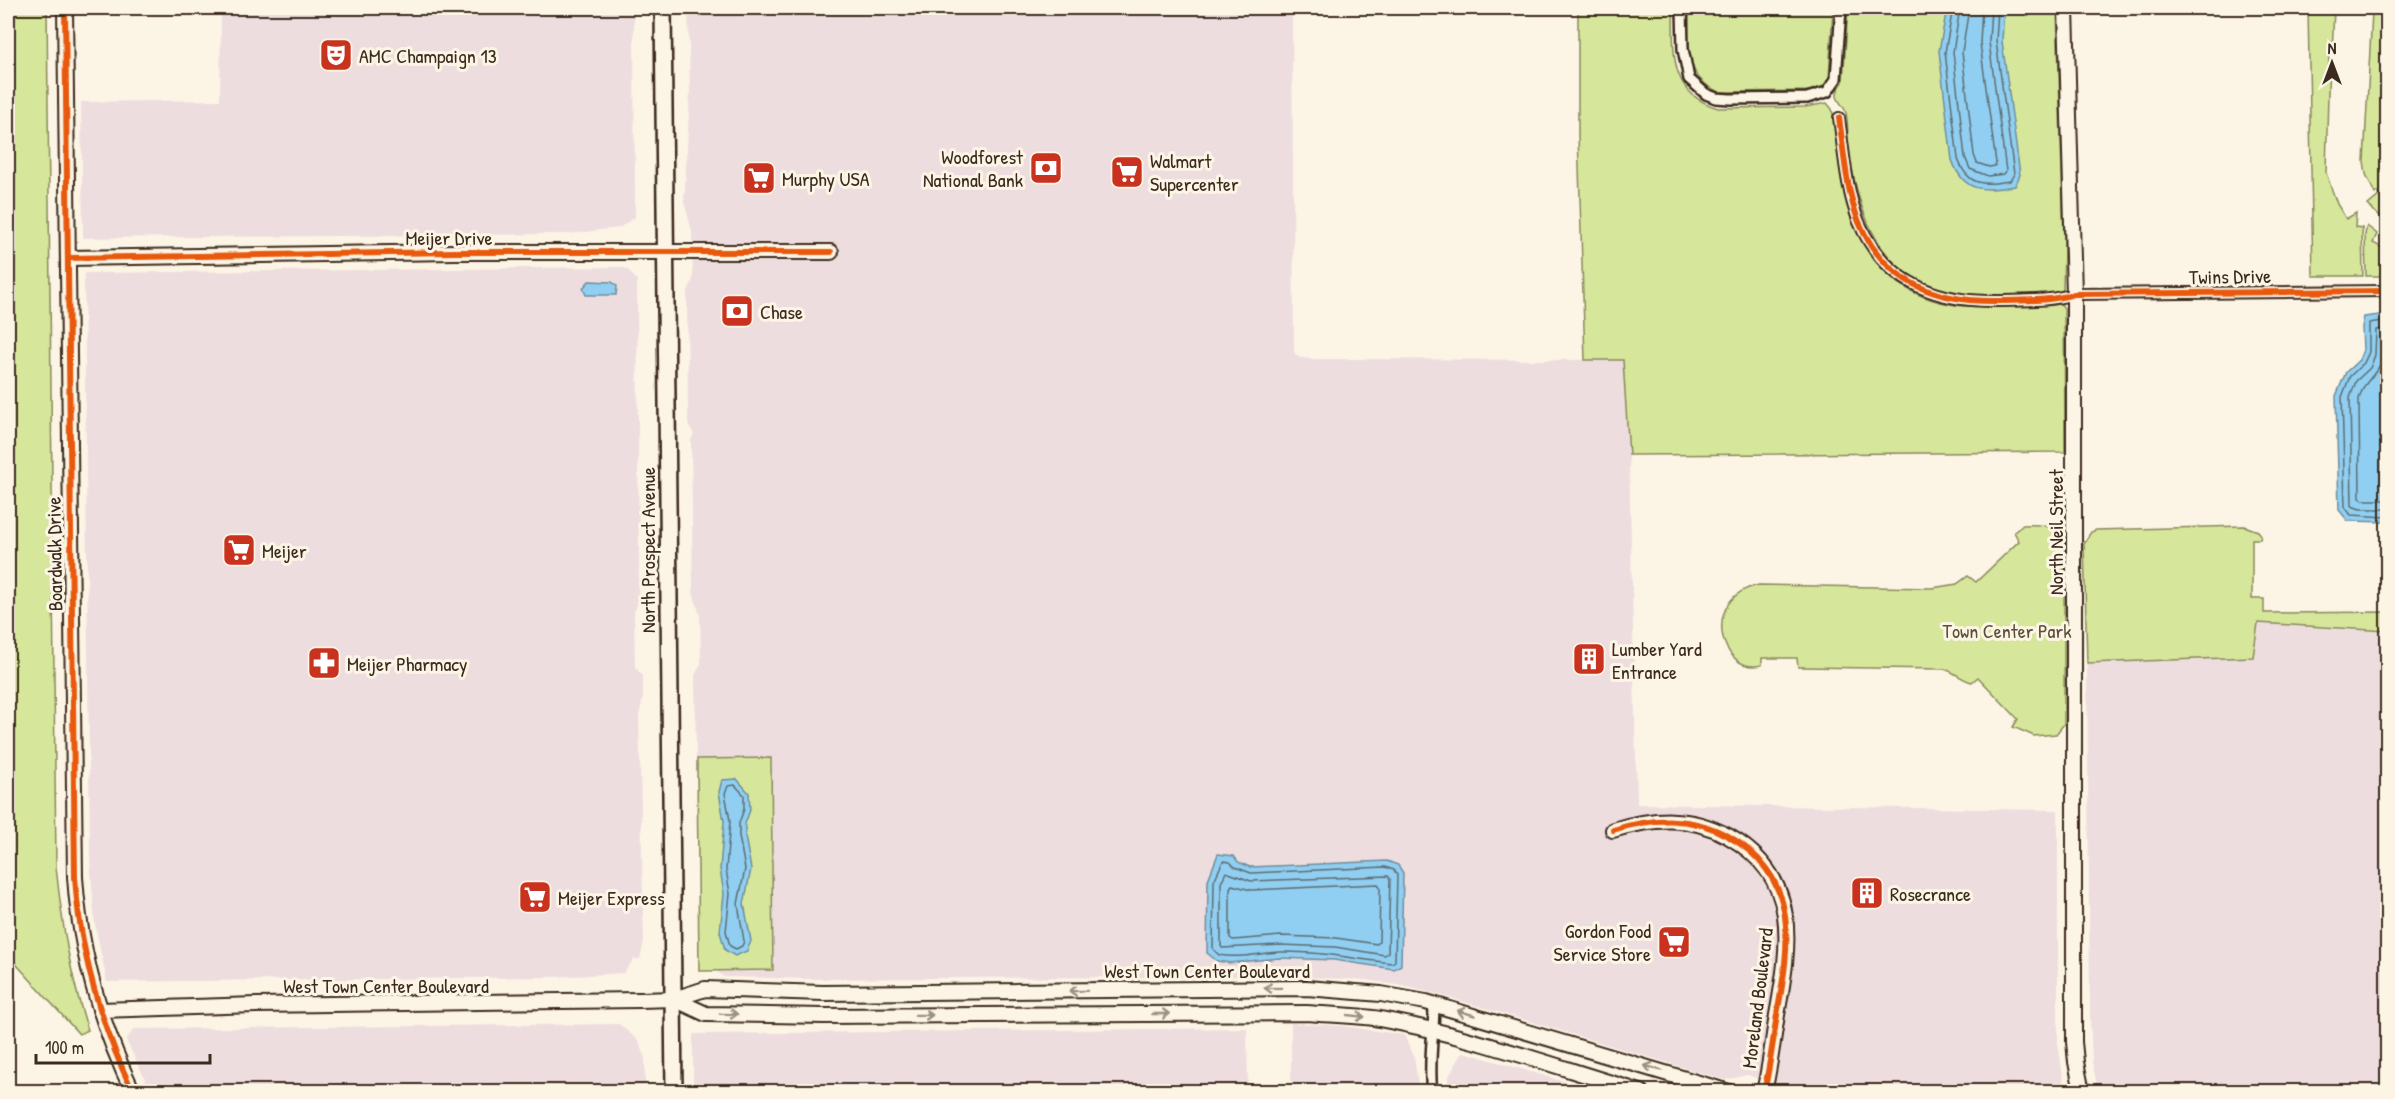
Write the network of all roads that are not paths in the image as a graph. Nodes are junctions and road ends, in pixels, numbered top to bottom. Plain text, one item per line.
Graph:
1 (65, 8) edge
2 (663, 8) edge
3 (1682, 8) edge
4 (1841, 8) edge
5 (2066, 8) edge
6 (1839, 118) dead end
7 (665, 252) junction
8 (831, 252) dead end
9 (68, 258) junction
10 (2388, 291) edge
11 (2074, 294) junction
12 (1612, 830) dead end
13 (674, 999) junction
14 (1434, 1004) junction
15 (100, 1010) junction
16 (1434, 1031) junction
17 (133, 1092) edge
18 (674, 1092) edge
19 (1432, 1092) edge
20 (1641, 1092) edge
21 (1729, 1092) edge
22 (1764, 1092) edge
23 (2082, 1092) edge

1 - 9 main road, Boardwalk Drive
2 - 7 main road, North Prospect Avenue
3 - 4 street
5 - 11 main road, North Neil Street
6 - 11 street, Twins Drive
7 - 8 main road, Meijer Drive
7 - 9 main road, Meijer Drive
7 - 13 main road, North Prospect Avenue
9 - 15 main road, Boardwalk Drive
10 - 11 street, Twins Drive
11 - 23 main road, North Neil Street
12 - 22 main road, Moreland Boulevard
14 -> 13 main road, West Town Center Boulevard
13 - 15 main road, West Town Center Boulevard
13 -> 16 main road, West Town Center Boulevard
13 - 18 main road, North Prospect Avenue
14 - 16 street
21 -> 14 main road, West Town Center Boulevard
15 - 17 main road, Boardwalk Drive
16 - 19 street
16 - 20 main road, West Town Center Boulevard

